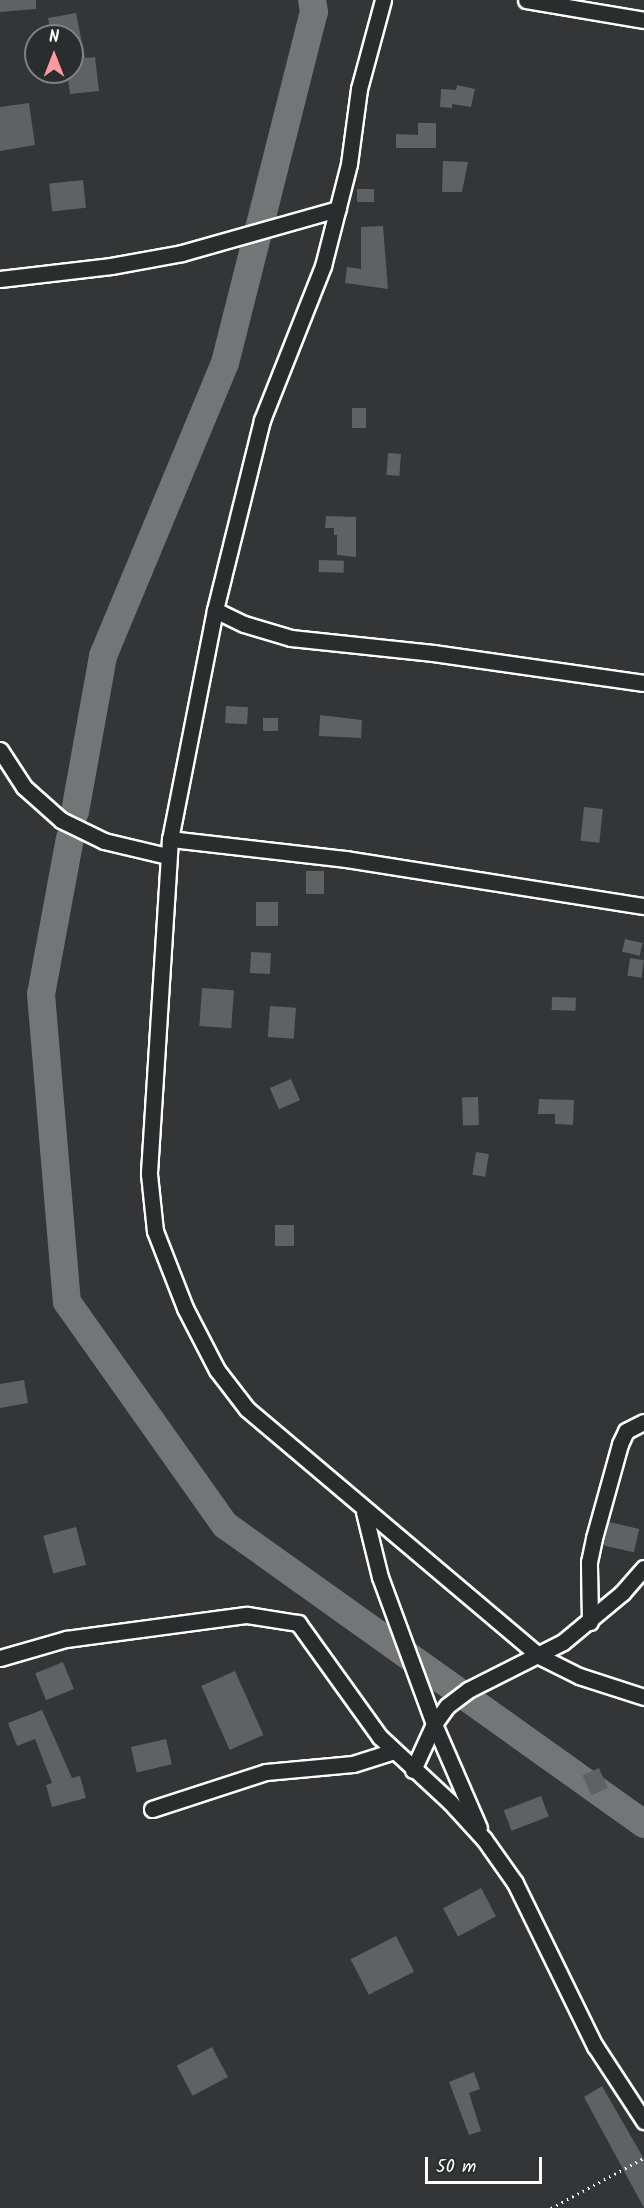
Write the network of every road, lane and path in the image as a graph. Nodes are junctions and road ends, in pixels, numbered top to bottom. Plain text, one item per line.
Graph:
1 (383, 0) edge
2 (526, 0) edge
3 (644, 20) edge
4 (338, 209) junction
5 (0, 279) edge
6 (215, 610) junction
7 (644, 683) edge
8 (0, 750) edge
9 (170, 839) junction
10 (167, 856) junction
11 (644, 906) edge
12 (644, 1422) edge
13 (364, 1512) junction
14 (644, 1568) edge
15 (590, 1622) junction
16 (539, 1656) junction
17 (0, 1658) edge
18 (644, 1697) edge
19 (434, 1725) junction
20 (394, 1751) junction
21 (413, 1770) junction
22 (152, 1809) dead end
23 (484, 1839) junction
24 (644, 2121) edge
25 (644, 2158) edge
26 (551, 2208) edge

1 - 4 street
2 - 3 street
4 - 5 street
4 - 6 street
6 - 7 street
6 - 9 street
8 - 10 street
9 - 10 street
9 - 11 street
10 - 13 street
12 - 15 street
13 - 16 street
13 - 19 street
14 - 15 street
15 - 16 street
16 - 18 street
16 - 19 street
17 - 20 street
19 - 21 street
19 - 23 street
20 - 21 street
20 - 22 street
21 - 23 street
23 - 24 street
25 - 26 path

